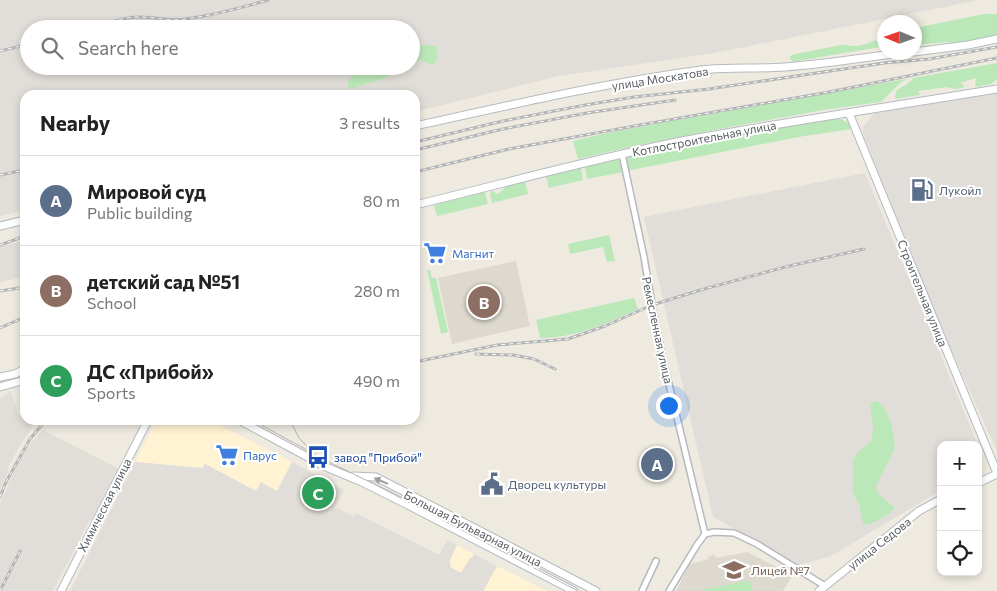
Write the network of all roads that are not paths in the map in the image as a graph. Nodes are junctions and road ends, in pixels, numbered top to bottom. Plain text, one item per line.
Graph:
1 (997, 39) edge
2 (922, 51) edge
3 (877, 56) edge
4 (997, 89) edge
5 (849, 113) junction
6 (420, 125) edge
7 (622, 154) junction
8 (420, 204) edge
9 (20, 221) edge
10 (0, 226) edge
11 (20, 372) edge
12 (0, 377) edge
13 (20, 381) edge
14 (0, 387) edge
15 (145, 425) edge
16 (248, 425) edge
17 (997, 474) edge
18 (347, 477) junction
19 (982, 481) edge
20 (937, 501) edge
21 (705, 534) junction
22 (656, 561) dead end
23 (822, 589) edge
24 (61, 591) edge
25 (574, 591) edge
26 (596, 591) edge
27 (642, 591) edge
28 (669, 591) edge

1 - 2 main road
3 - 6 main road, улица Москатова
4 - 5 main road, Котлостроительная улица
5 - 7 main road, Котлостроительная улица
5 - 17 main road, Строительная улица
7 - 8 main road, Котлостроительная улица
7 - 21 street, Ремесленная улица
9 - 10 main road
11 - 12 main road
13 - 14 main road
15 - 24 main road, Химическая улица
16 - 18 main road, Большая Бульварная улица
17 - 19 main road
18 - 25 main road, Большая Бульварная улица
26 -> 18 main road, Большая Бульварная улица
20 - 23 main road, улица Седова
21 - 23 street
21 - 28 street
22 - 27 street

